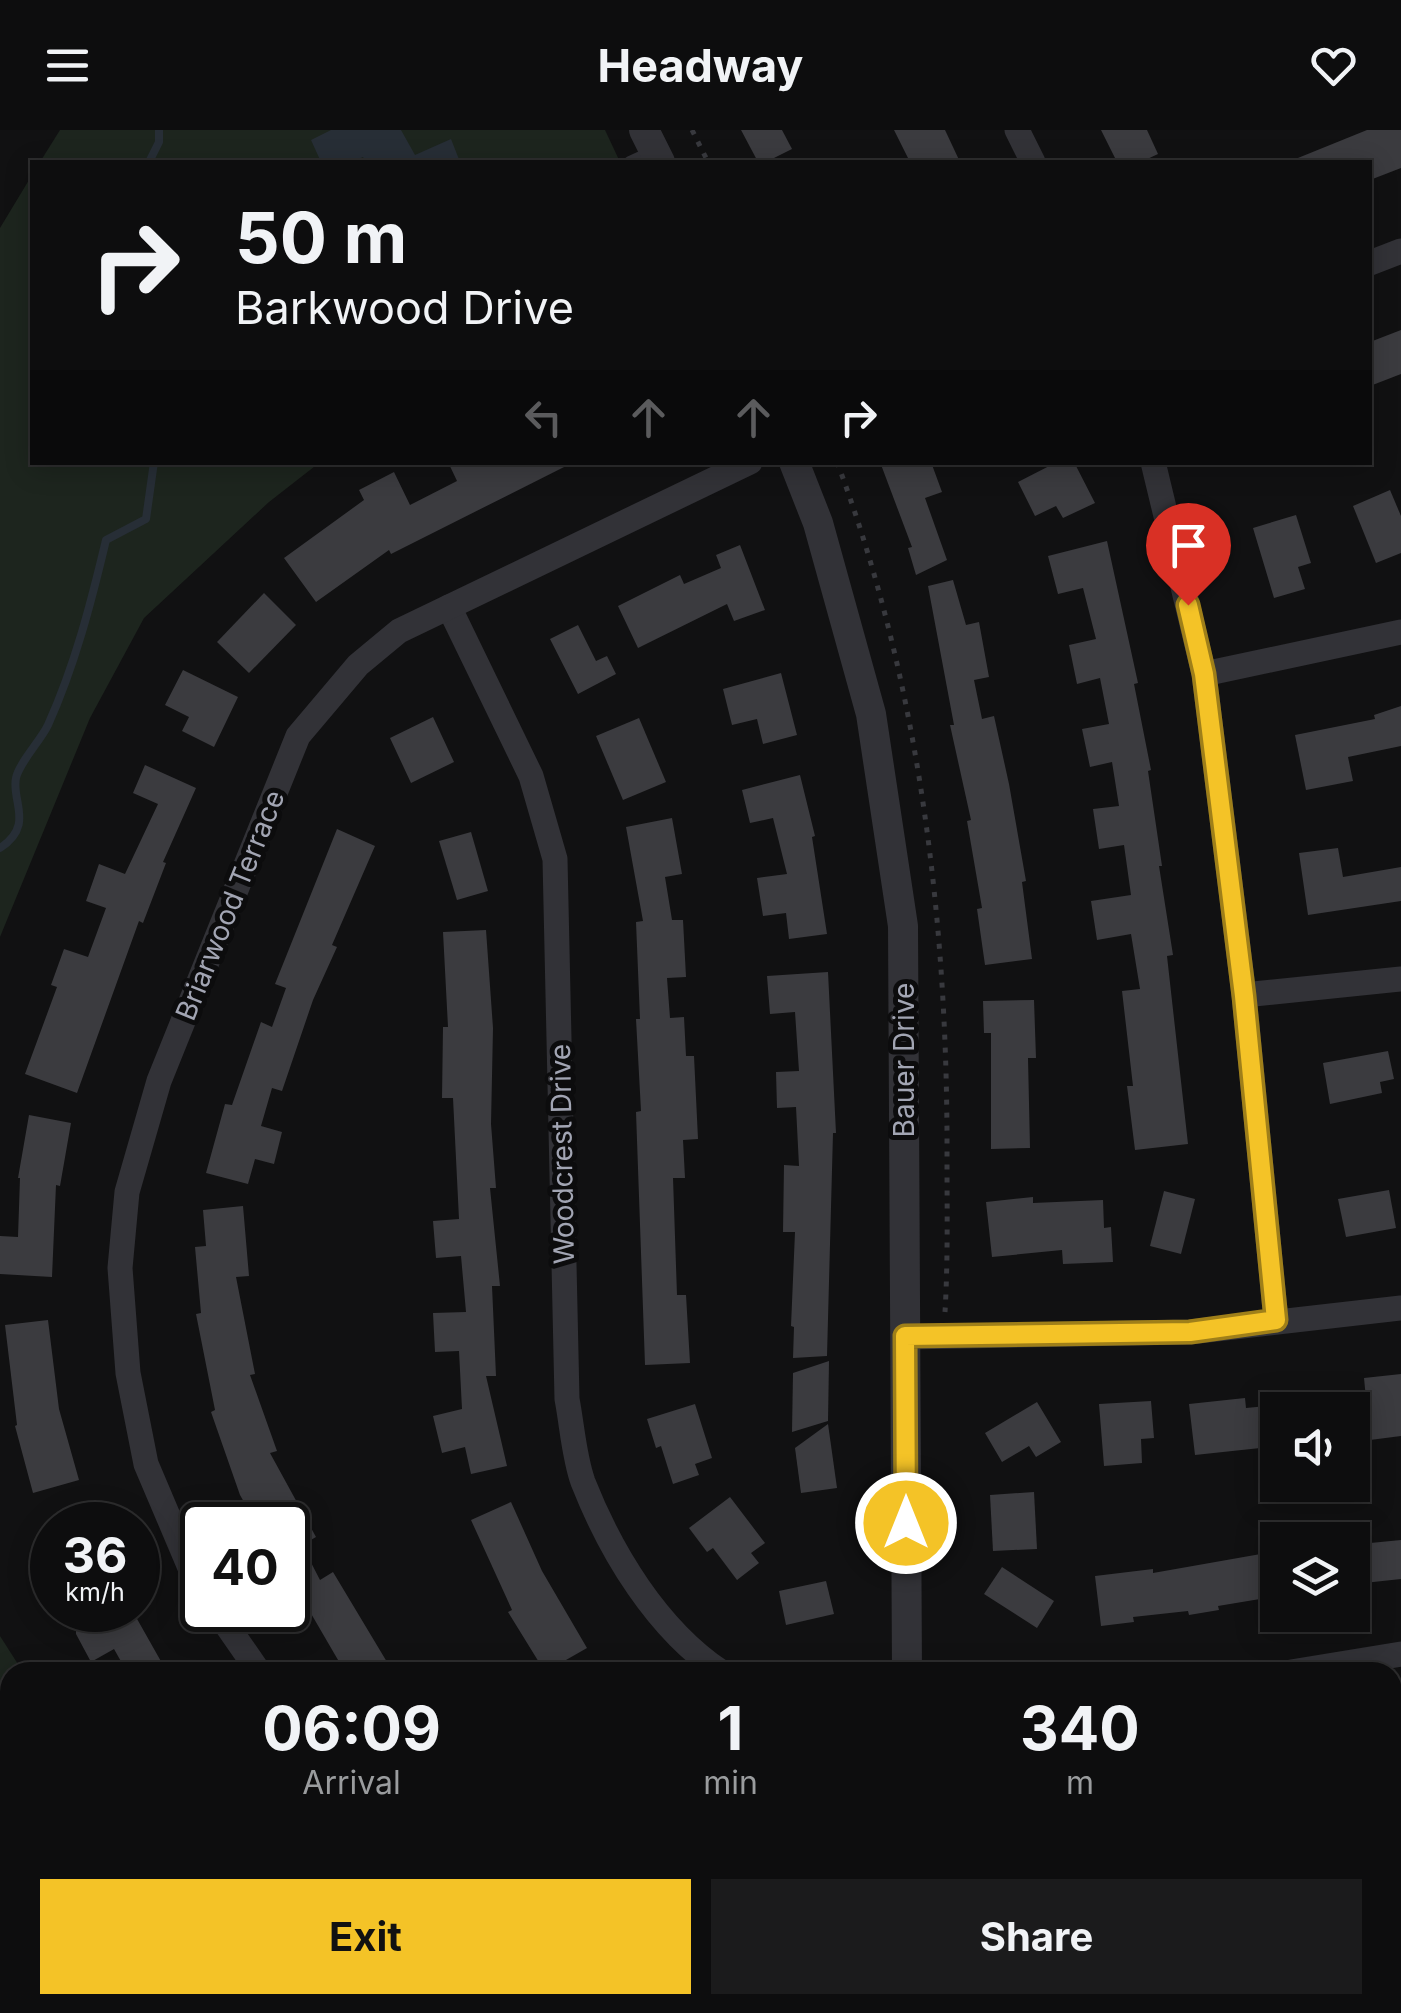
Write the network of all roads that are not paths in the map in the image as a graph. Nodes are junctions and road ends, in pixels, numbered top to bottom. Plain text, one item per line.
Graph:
1 (1017, 130) edge
2 (1031, 160) edge
3 (1401, 251) edge
4 (1372, 262) edge
5 (744, 465) edge
6 (795, 465) edge
7 (1154, 465) edge
8 (449, 608) junction
9 (1401, 632) edge
10 (1204, 674) junction
11 (1401, 979) edge
12 (1244, 996) junction
13 (1401, 1308) edge
14 (1276, 1320) junction
15 (905, 1336) junction
16 (180, 1544) edge
17 (231, 1632) edge
18 (1401, 1654) edge
19 (252, 1662) edge
20 (705, 1662) edge
21 (907, 1662) edge
22 (1352, 1662) edge

1 - 2 street
3 - 4 street
5 - 8 street, Briarwood Terrace
6 - 15 street, Bauer Drive
7 - 10 street
8 - 16 street, Briarwood Terrace
8 - 20 street, Woodcrest Drive
9 - 10 street
10 - 12 street
11 - 12 street
12 - 14 street
13 - 14 street
14 - 15 street
15 - 21 street, Bauer Drive
17 - 19 street
18 - 22 street

